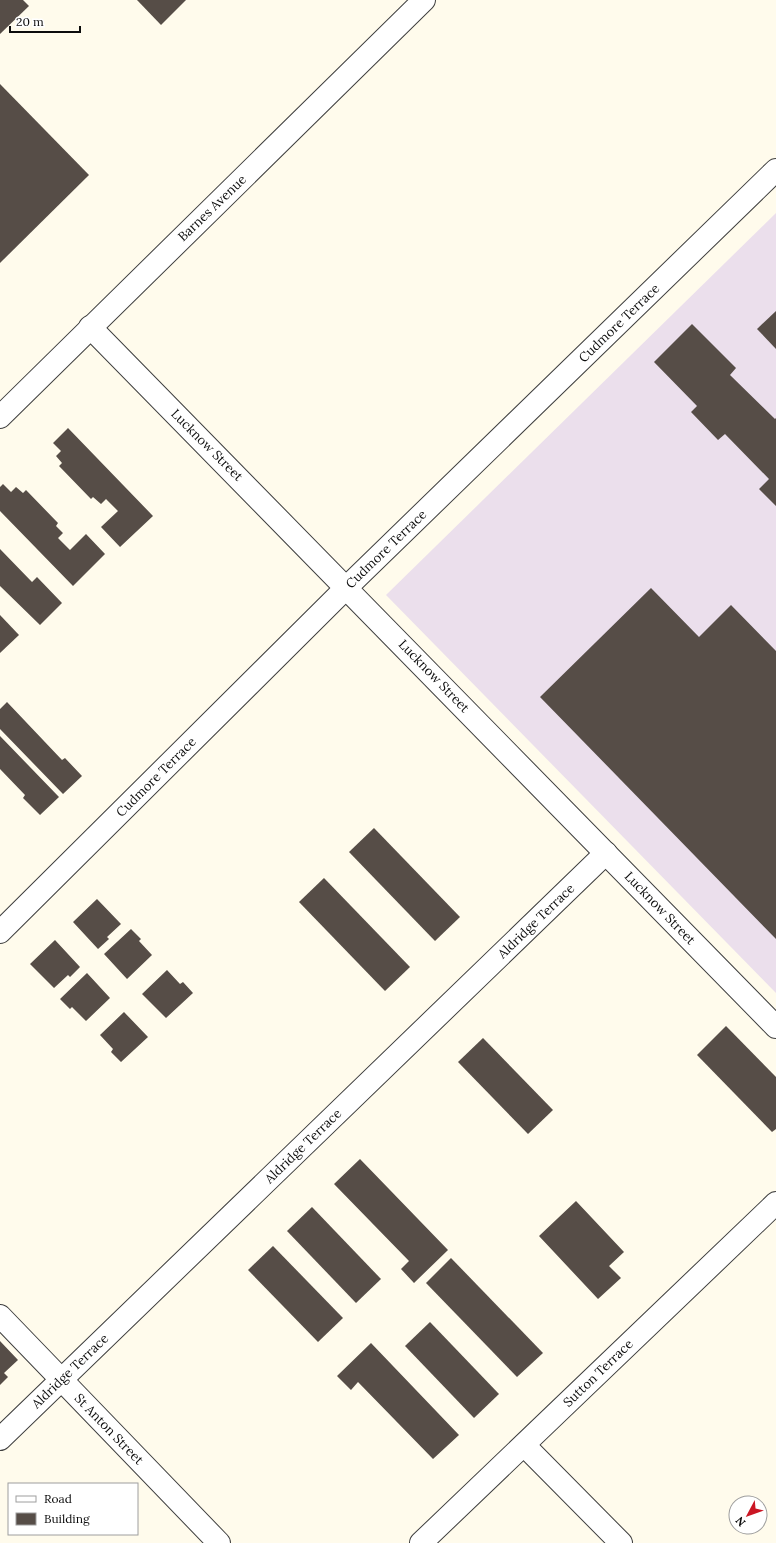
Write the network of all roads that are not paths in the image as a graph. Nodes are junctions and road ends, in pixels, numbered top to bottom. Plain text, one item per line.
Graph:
1 (424, 0) edge
2 (776, 170) edge
3 (90, 327) junction
4 (0, 417) edge
5 (347, 588) junction
6 (606, 853) junction
7 (0, 932) edge
8 (776, 1027) edge
9 (776, 1203) edge
10 (0, 1316) edge
11 (61, 1379) junction
12 (0, 1439) edge
13 (524, 1445) junction
14 (219, 1543) edge
15 (421, 1543) edge
16 (621, 1543) edge

1 - 3 street, Barnes Avenue
2 - 5 street, Cudmore Terrace
3 - 4 street, Barnes Avenue
3 - 5 street, Lucknow Street
5 - 6 street, Lucknow Street
5 - 7 street, Cudmore Terrace
6 - 8 street, Lucknow Street
6 - 11 street, Aldridge Terrace
9 - 13 street, Sutton Terrace
10 - 11 street, St Anton Street
11 - 12 street, Aldridge Terrace
11 - 14 street, St Anton Street
13 - 15 street, Sutton Terrace
13 - 16 street

